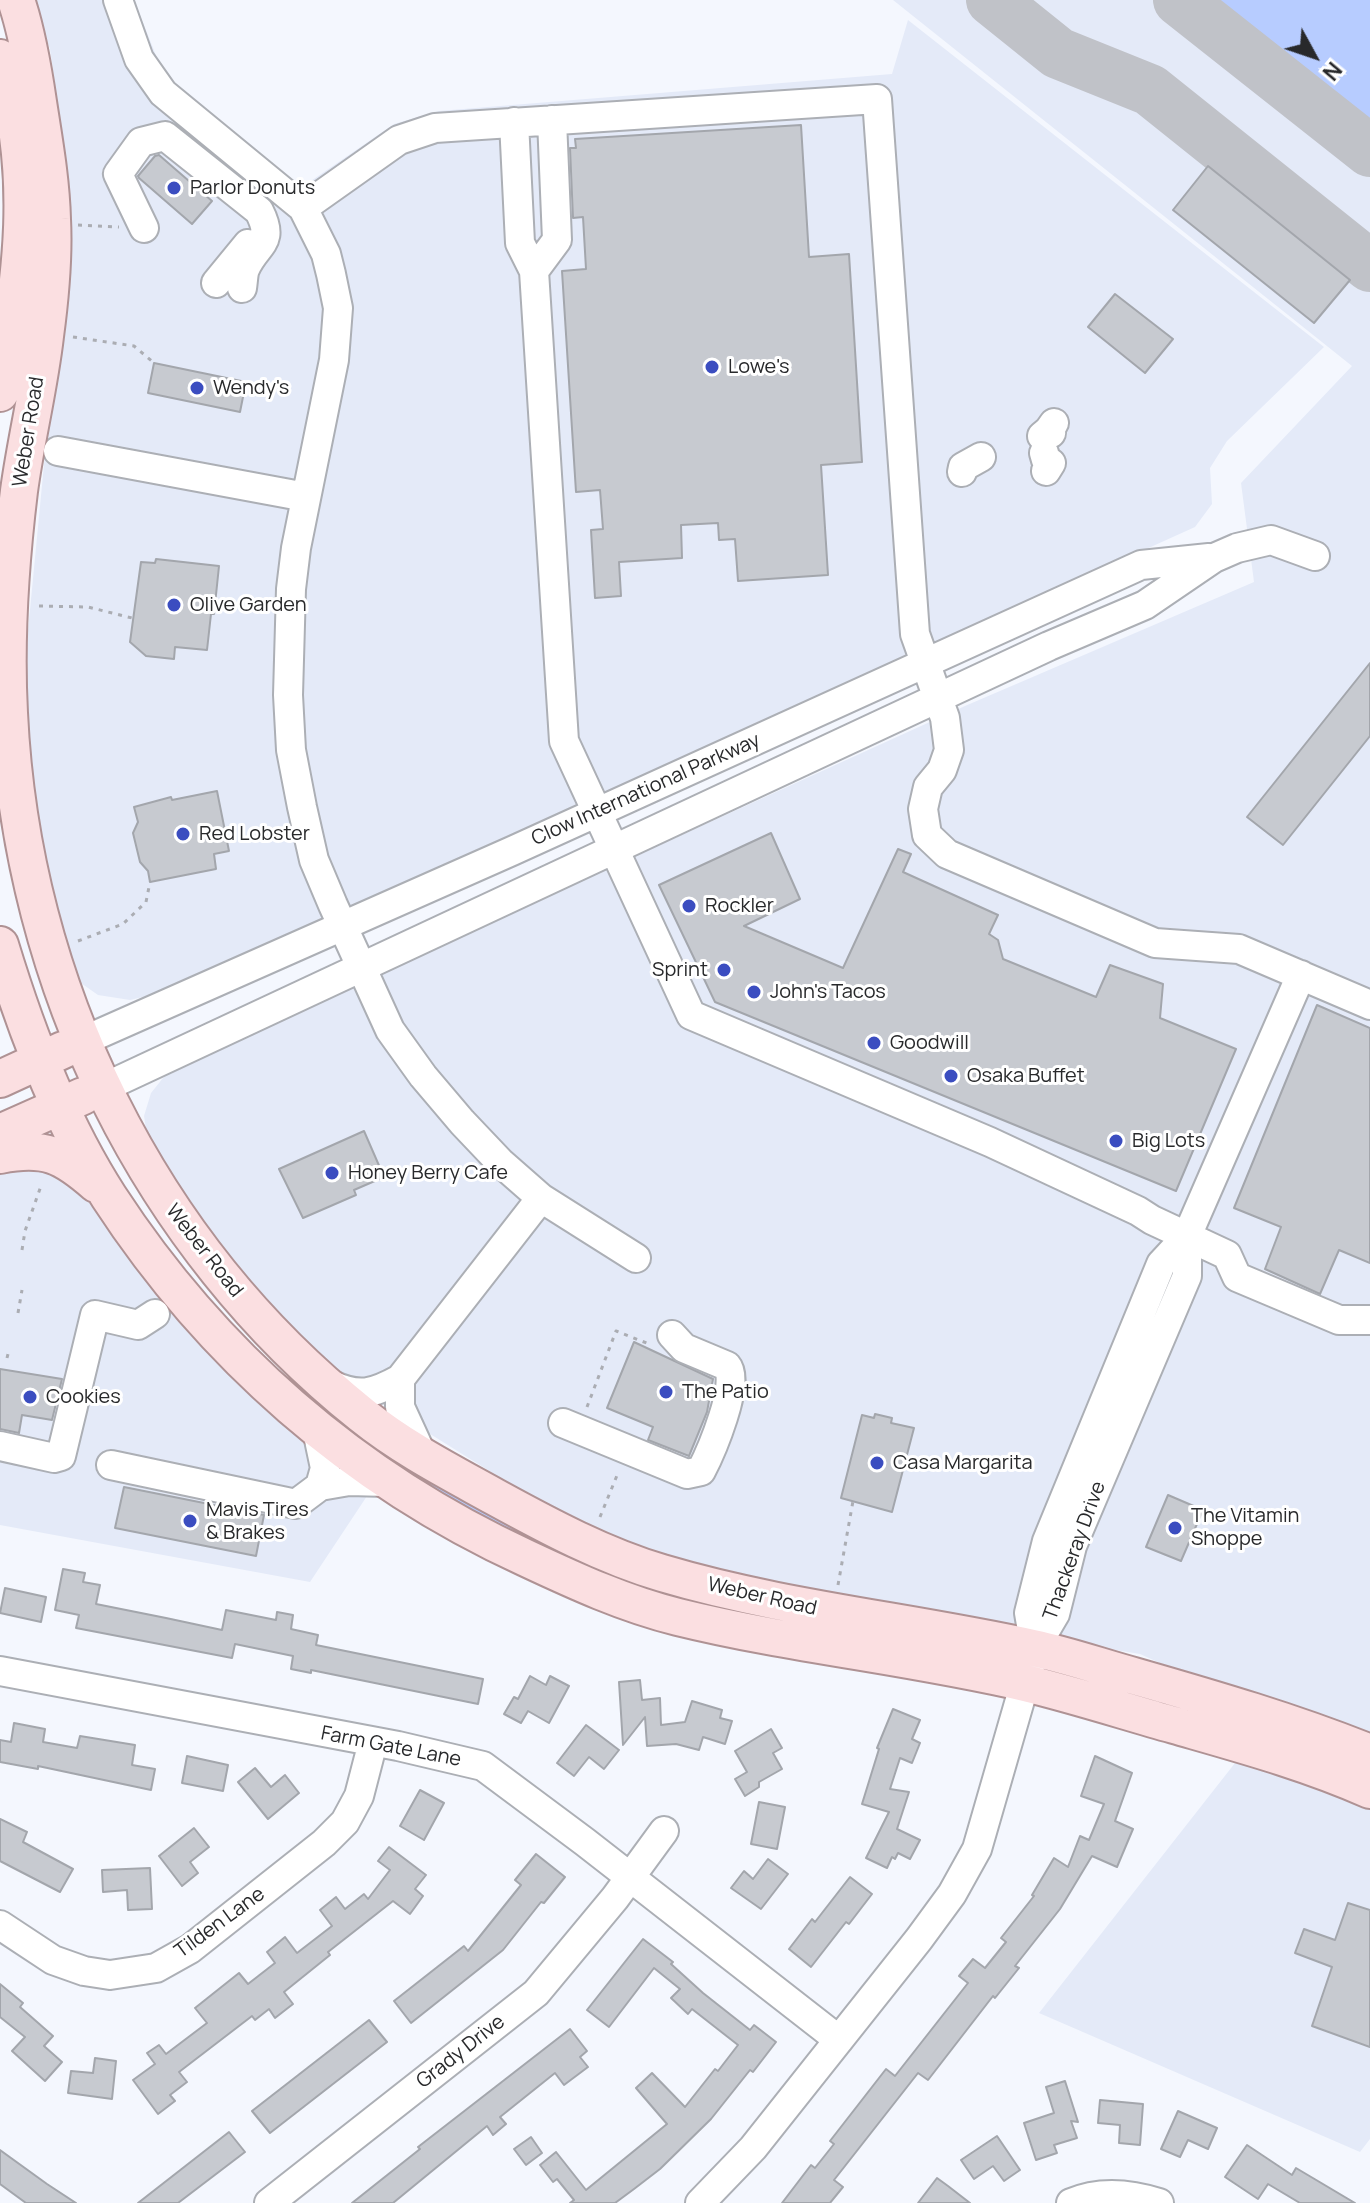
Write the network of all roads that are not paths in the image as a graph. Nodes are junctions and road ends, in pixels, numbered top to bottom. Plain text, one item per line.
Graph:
1 (16, 0) edge
2 (118, 0) edge
3 (0, 58) edge
4 (552, 120) junction
5 (514, 122) junction
6 (303, 208) junction
7 (144, 228) dead end
8 (534, 271) junction
9 (229, 286) dead end
10 (17, 397) edge
11 (58, 451) junction
12 (20, 486) junction
13 (306, 497) junction
14 (1315, 556) dead end
15 (1214, 558) junction
16 (926, 663) junction
17 (938, 698) junction
18 (598, 812) junction
19 (615, 848) junction
20 (342, 926) junction
21 (0, 945) edge
22 (360, 968) junction
23 (1301, 975) junction
24 (1370, 1005) edge
25 (83, 1041) junction
26 (41, 1060) junction
27 (0, 1079) edge
28 (103, 1088) junction
29 (60, 1105) junction
30 (0, 1133) edge
31 (0, 1155) edge
32 (107, 1194) junction
33 (541, 1198) junction
34 (1187, 1236) junction
35 (636, 1258) dead end
36 (155, 1314) dead end
37 (1370, 1320) edge
38 (666, 1341) road end
39 (319, 1379) junction
40 (400, 1379) junction
41 (575, 1417) road end
42 (317, 1430) junction
43 (0, 1446) edge
44 (423, 1458) junction
45 (111, 1465) dead end
46 (387, 1482) junction
47 (320, 1486) junction
48 (1035, 1648) junction
49 (0, 1671) edge
50 (1023, 1683) junction
51 (373, 1742) junction
52 (1370, 1753) edge
53 (1370, 1790) edge
54 (664, 1831) dead end
55 (630, 1878) junction
56 (0, 1925) edge
57 (839, 2040) junction
58 (269, 2203) edge
59 (700, 2203) edge
60 (1071, 2203) edge
61 (1159, 2203) edge

1 - 10 main road, Weber Road
2 - 6 street
3 - 10 main road, Weber Road
4 - 5 street
4 - 8 street
4 - 16 street
5 - 6 street
5 - 8 street
6 - 13 street
7 - 9 street
8 - 18 street
10 - 11 street
10 - 12 main road, Weber Road
11 - 12 street
11 - 13 street
12 - 25 main road, Weber Road
13 - 20 street
14 - 15 street, Clow International Parkway
15 - 16 street, Clow International Parkway
15 - 17 street, Clow International Parkway
16 - 17 street
16 - 18 street, Clow International Parkway
17 - 19 street, Clow International Parkway
17 - 23 street
18 - 19 street
18 - 20 street, Clow International Parkway
19 - 22 street, Clow International Parkway
19 - 34 street
20 - 22 street
20 - 25 street, Clow International Parkway
21 - 26 main road, Weber Road
22 - 28 street, Clow International Parkway
22 - 33 street
23 - 24 street
23 - 34 street, Thackeray Drive
25 - 26 main road
25 - 28 main road, Weber Road
26 - 27 main road
26 - 29 main road, Weber Road
28 - 29 main road
28 - 39 main road, Weber Road
29 - 30 main road
29 - 32 main road, Weber Road
31 - 32 main road
32 - 42 main road, Weber Road
33 - 35 street
33 - 40 street
34 - 37 street
34 - 48 street, Thackeray Drive
36 - 43 street
38 - 41 street
39 - 40 street
39 - 44 main road, Weber Road
40 - 44 street
42 - 46 main road, Weber Road
42 - 47 street
44 - 48 main road, Weber Road
45 - 47 street
46 - 47 street
46 - 50 main road, Weber Road
48 - 50 street, Thackeray Drive
48 - 52 main road, Weber Road
49 - 51 street, Farm Gate Lane
50 - 53 main road, Weber Road
50 - 57 street, Thackeray Drive
51 - 55 street, Farm Gate Lane
51 - 56 street, Tilden Lane
54 - 55 street, Grady Drive
55 - 57 street, Farm Gate Lane
55 - 58 street, Grady Drive
57 - 59 street, Thackeray Drive
60 - 61 street

